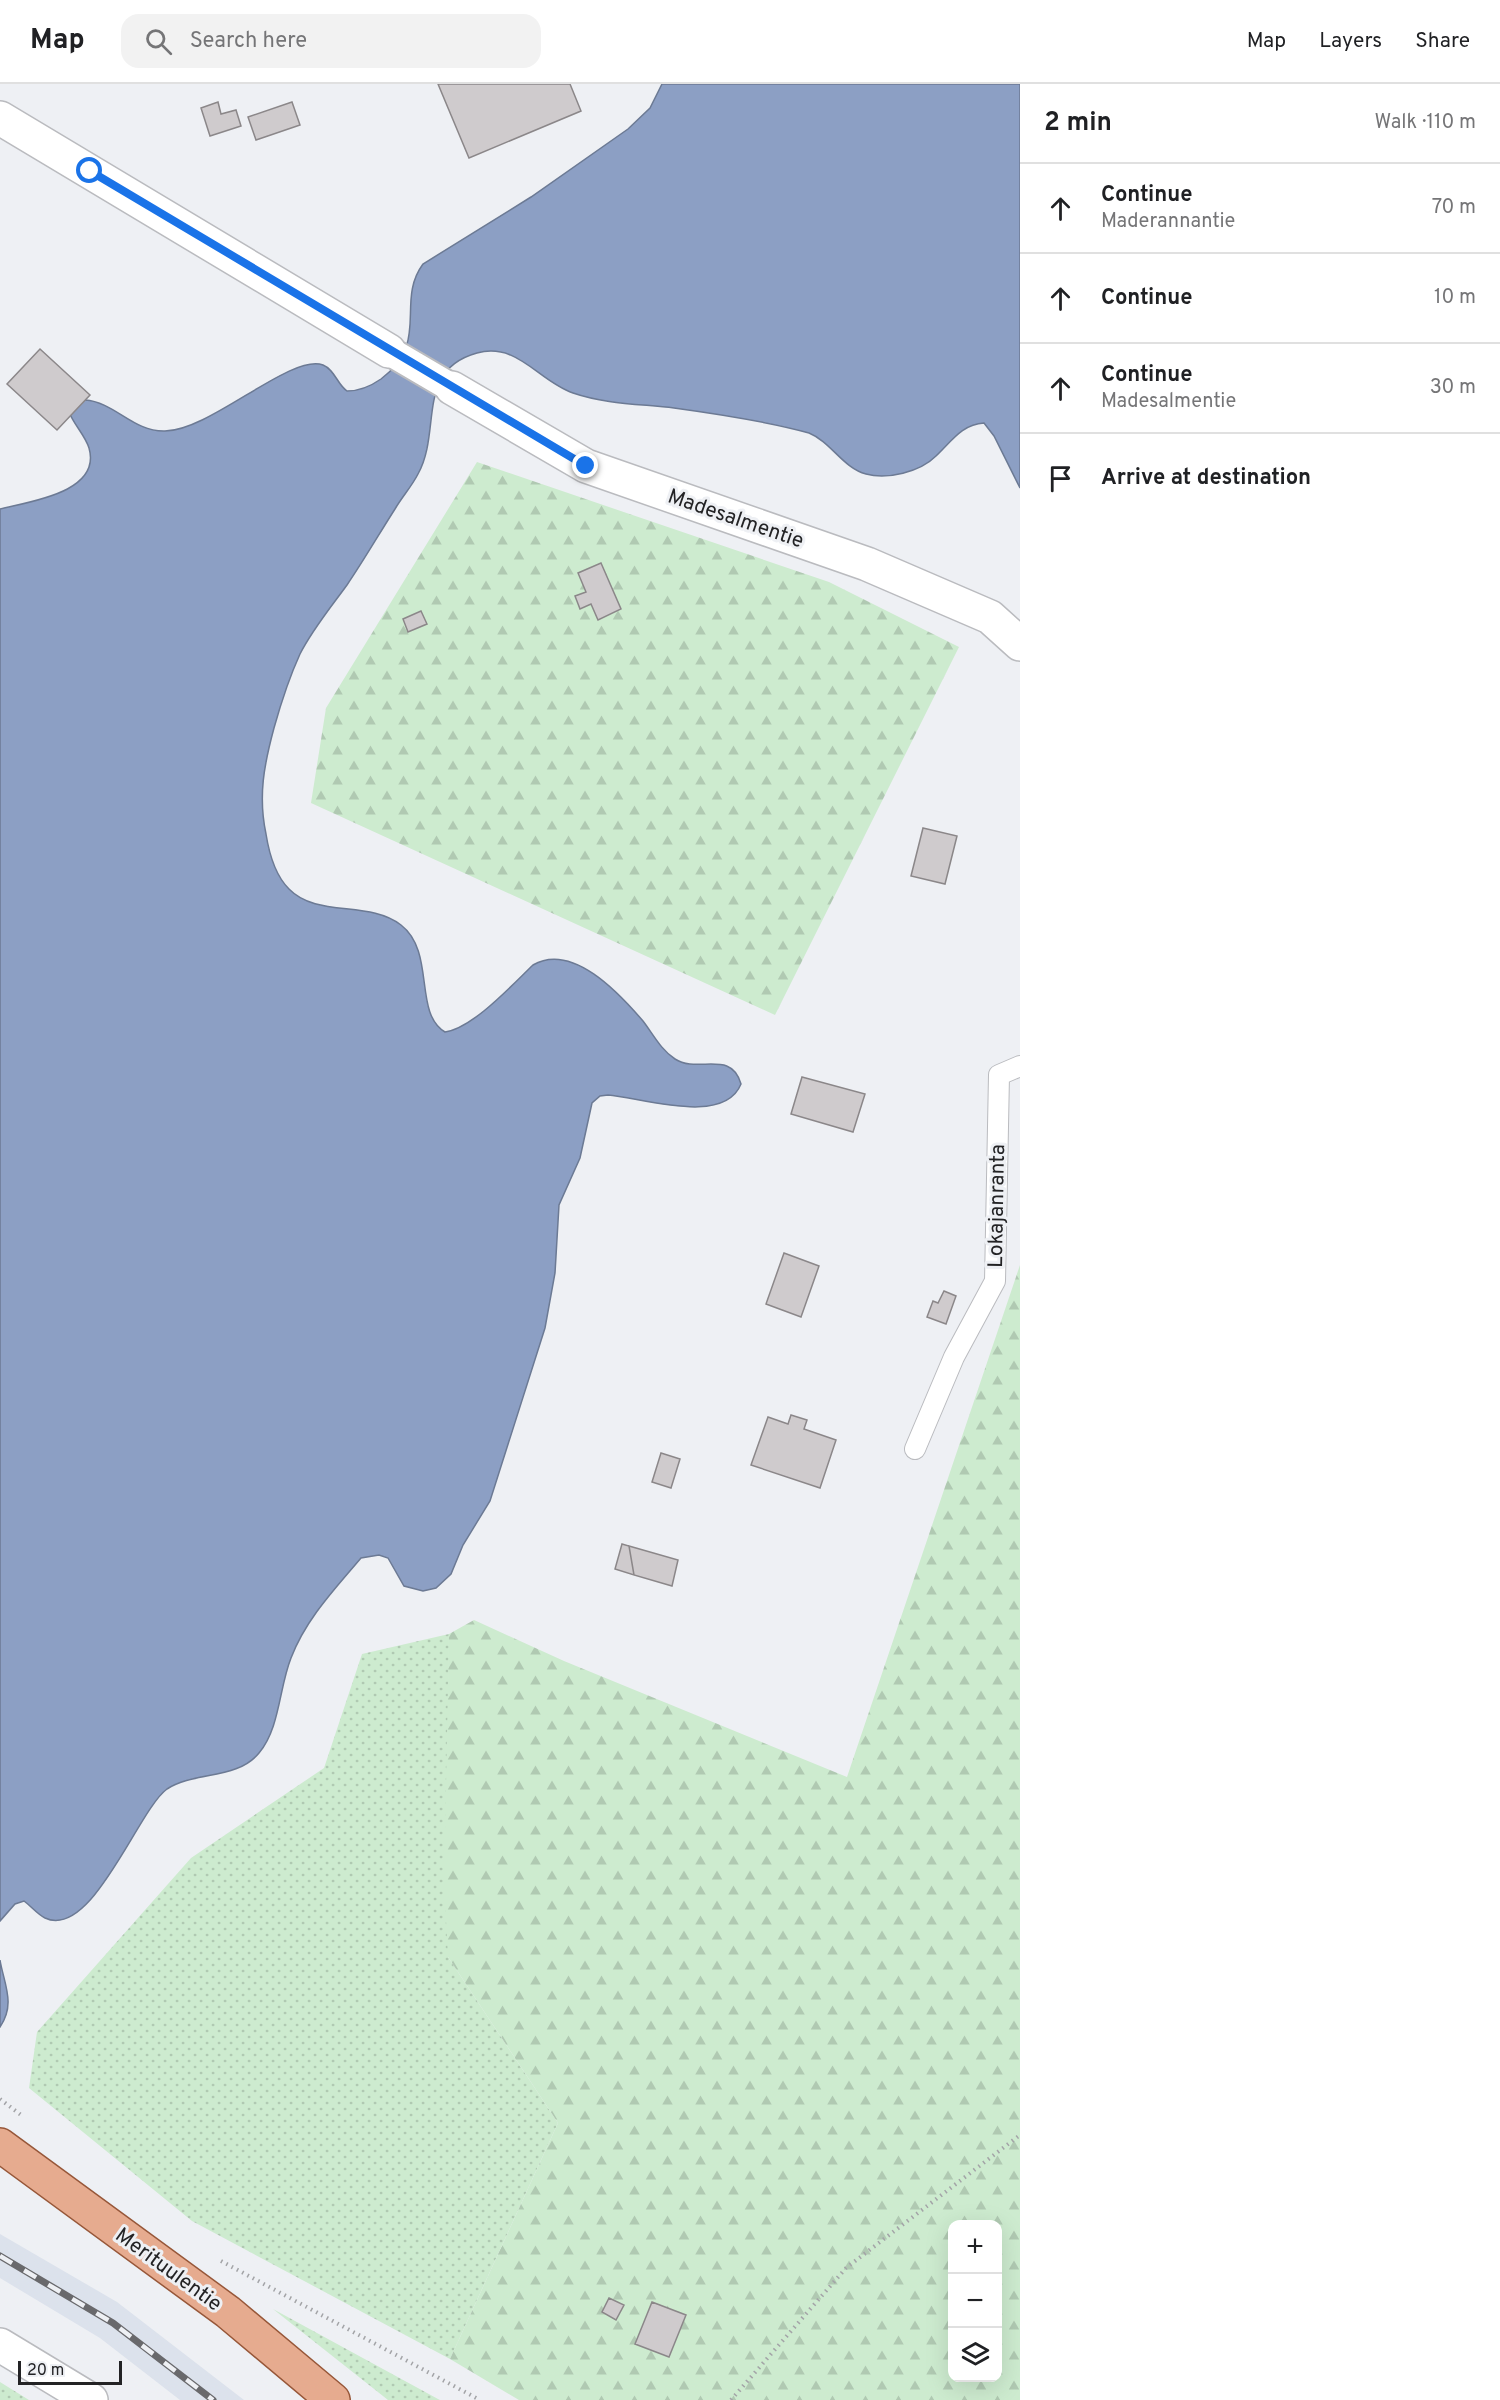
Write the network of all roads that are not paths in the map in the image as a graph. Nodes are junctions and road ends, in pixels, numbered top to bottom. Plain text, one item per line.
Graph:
1 (0, 118) edge
2 (389, 351) joint
3 (452, 388) joint
4 (1020, 644) edge
5 (1020, 1066) edge
6 (915, 1449) dead end
7 (0, 2145) edge
8 (0, 2346) edge
9 (91, 2400) edge
10 (333, 2400) edge

1 - 2 street
2 - 3 street
3 - 4 street, Madesalmentie
5 - 6 lane, Lokajanranta
7 - 10 main road, Merituulentie
8 - 9 street

